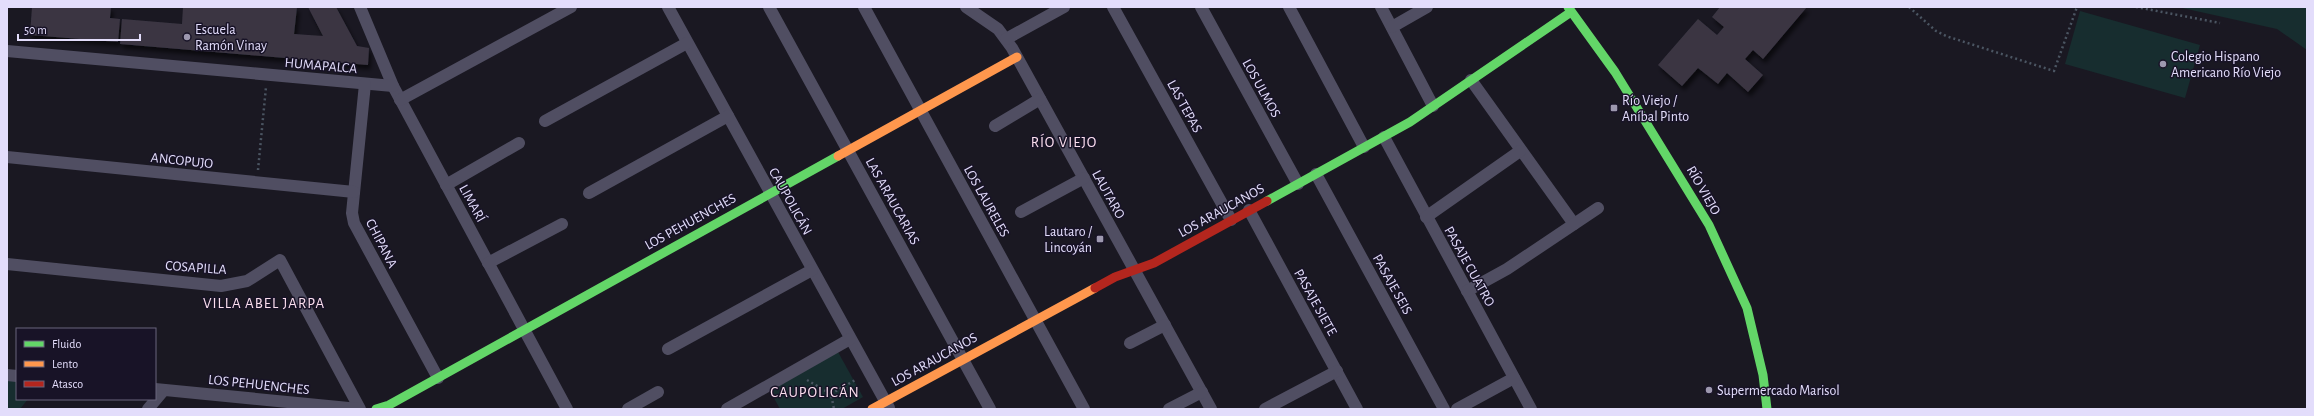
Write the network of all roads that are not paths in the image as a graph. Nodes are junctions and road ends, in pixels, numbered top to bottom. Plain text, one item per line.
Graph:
1 (360, 7) edge
2 (571, 7) edge
3 (668, 7) edge
4 (770, 7) edge
5 (864, 7) edge
6 (966, 7) edge
7 (1064, 7) edge
8 (1113, 7) edge
9 (1201, 7) edge
10 (1289, 7) edge
11 (1381, 7) edge
12 (1427, 7) edge
13 (1570, 9) edge
14 (1392, 27) junction
15 (1006, 39) junction
16 (687, 43) junction
17 (7, 51) edge
18 (1017, 57) junction
19 (1471, 80) junction
20 (365, 84) junction
21 (392, 86) junction
22 (1040, 99) junction
23 (400, 100) junction
24 (1433, 106) junction
25 (920, 111) junction
26 (728, 116) junction
27 (545, 121) dead end
28 (995, 126) dead end
29 (1384, 137) junction
30 (519, 143) dead end
31 (1364, 147) junction
32 (848, 151) junction
33 (1520, 151) junction
34 (7, 157) edge
35 (1316, 174) junction
36 (1084, 178) junction
37 (1298, 184) junction
38 (446, 185) junction
39 (354, 192) junction
40 (589, 193) dead end
41 (770, 194) junction
42 (1598, 208) dead end
43 (1249, 210) junction
44 (1022, 212) dead end
45 (1426, 217) junction
46 (1231, 220) junction
47 (562, 224) dead end
48 (1574, 224) junction
49 (488, 263) junction
50 (7, 264) edge
51 (812, 270) junction
52 (1134, 270) junction
53 (1467, 291) junction
54 (1034, 319) junction
55 (1165, 325) junction
56 (524, 330) junction
57 (850, 340) junction
58 (1130, 343) dead end
59 (668, 349) dead end
60 (962, 359) junction
61 (1337, 371) junction
62 (438, 378) junction
63 (1514, 378) junction
64 (159, 390) edge
65 (658, 392) dead end
66 (1202, 392) junction
67 (153, 400) edge
68 (264, 400) junction
69 (887, 405) edge
70 (148, 409) edge
71 (256, 409) edge
72 (359, 409) edge
73 (376, 409) edge
74 (567, 409) edge
75 (628, 409) edge
76 (727, 409) edge
77 (872, 409) edge
78 (990, 409) edge
79 (1084, 409) edge
80 (1169, 409) edge
81 (1211, 409) edge
82 (1265, 409) edge
83 (1357, 409) edge
84 (1444, 409) edge
85 (1457, 409) edge
86 (1531, 409) edge
87 (1767, 409) edge

1 - 21 street, LIMARÍ
2 - 23 street
3 - 16 street, CAUPOLICÁN
4 - 32 street, LAS ARAUCARIAS
5 - 25 street, LOS LAURELES
6 - 15 street, LAUTARO
7 - 15 street
8 - 46 street, LAS TEPAS
9 - 37 street, LOS ULMOS
10 - 31 street
11 - 14 street
12 - 14 street
13 - 19 street, LOS ARAUCANOS
13 - 87 street, RÍO VIEJO
14 - 24 street
15 - 18 street, LAUTARO
16 - 26 street, CAUPOLICÁN
16 - 27 street
17 - 20 street, HUMAPALCA
18 - 22 street, LAUTARO
18 - 25 street, LOS PEHUENCHES
19 - 24 street, LOS ARAUCANOS
19 - 33 street
20 - 21 street, HUMAPALCA
20 - 39 street, CHIPANA
21 - 23 street, LIMARÍ
22 - 28 street
22 - 36 street, LAUTARO
23 - 38 street, LIMARÍ
24 - 29 street, LOS ARAUCANOS
25 - 32 street, LOS PEHUENCHES
25 - 54 street, LOS LAURELES
26 - 40 street
26 - 41 street, CAUPOLICÁN
29 - 31 street, LOS ARAUCANOS
29 - 45 street, PASAJE CUATRO
30 - 38 street
31 - 35 street, LOS ARAUCANOS
32 - 41 street, LOS PEHUENCHES
32 - 60 street, LAS ARAUCARIAS
33 - 45 street
33 - 48 street
34 - 39 street, ANCOPUJO
35 - 37 street, LOS ARAUCANOS
35 - 84 street, PASAJE SEIS
36 - 44 street
36 - 52 street, LAUTARO
37 - 43 street, LOS ARAUCANOS
38 - 49 street, LIMARÍ
39 - 62 street, CHIPANA
41 - 51 street, CAUPOLICÁN
41 - 56 street, LOS PEHUENCHES
42 - 48 street
43 - 46 street, LOS ARAUCANOS
43 - 61 street, PASAJE SIETE
45 - 53 street, PASAJE CUATRO
46 - 52 street, LOS ARAUCANOS
47 - 49 street
48 - 53 street
49 - 56 street, LIMARÍ
50 - 72 street, COSAPILLA
51 - 57 street, CAUPOLICÁN
51 - 59 street
52 - 54 street, LOS ARAUCANOS
52 - 55 street, LAUTARO
53 - 63 street, PASAJE CUATRO
54 - 60 street, LOS ARAUCANOS
54 - 79 street, LOS LAURELES
55 - 58 street
55 - 66 street, LAUTARO
56 - 62 street, LOS PEHUENCHES
56 - 74 street, LIMARÍ
57 - 69 street, CAUPOLICÁN
57 - 76 street
60 - 69 street, LOS ARAUCANOS
60 - 78 street, LAS ARAUCARIAS
61 - 82 street
61 - 83 street, PASAJE SIETE
62 - 73 street, LOS PEHUENCHES
63 - 85 street
63 - 86 street, PASAJE CUATRO
64 - 68 street, LOS PEHUENCHES
65 - 75 street
66 - 80 street
66 - 81 street, LAUTARO
67 - 70 street
68 - 71 street
68 - 72 street, LOS PEHUENCHES
69 - 77 street, LOS ARAUCANOS

